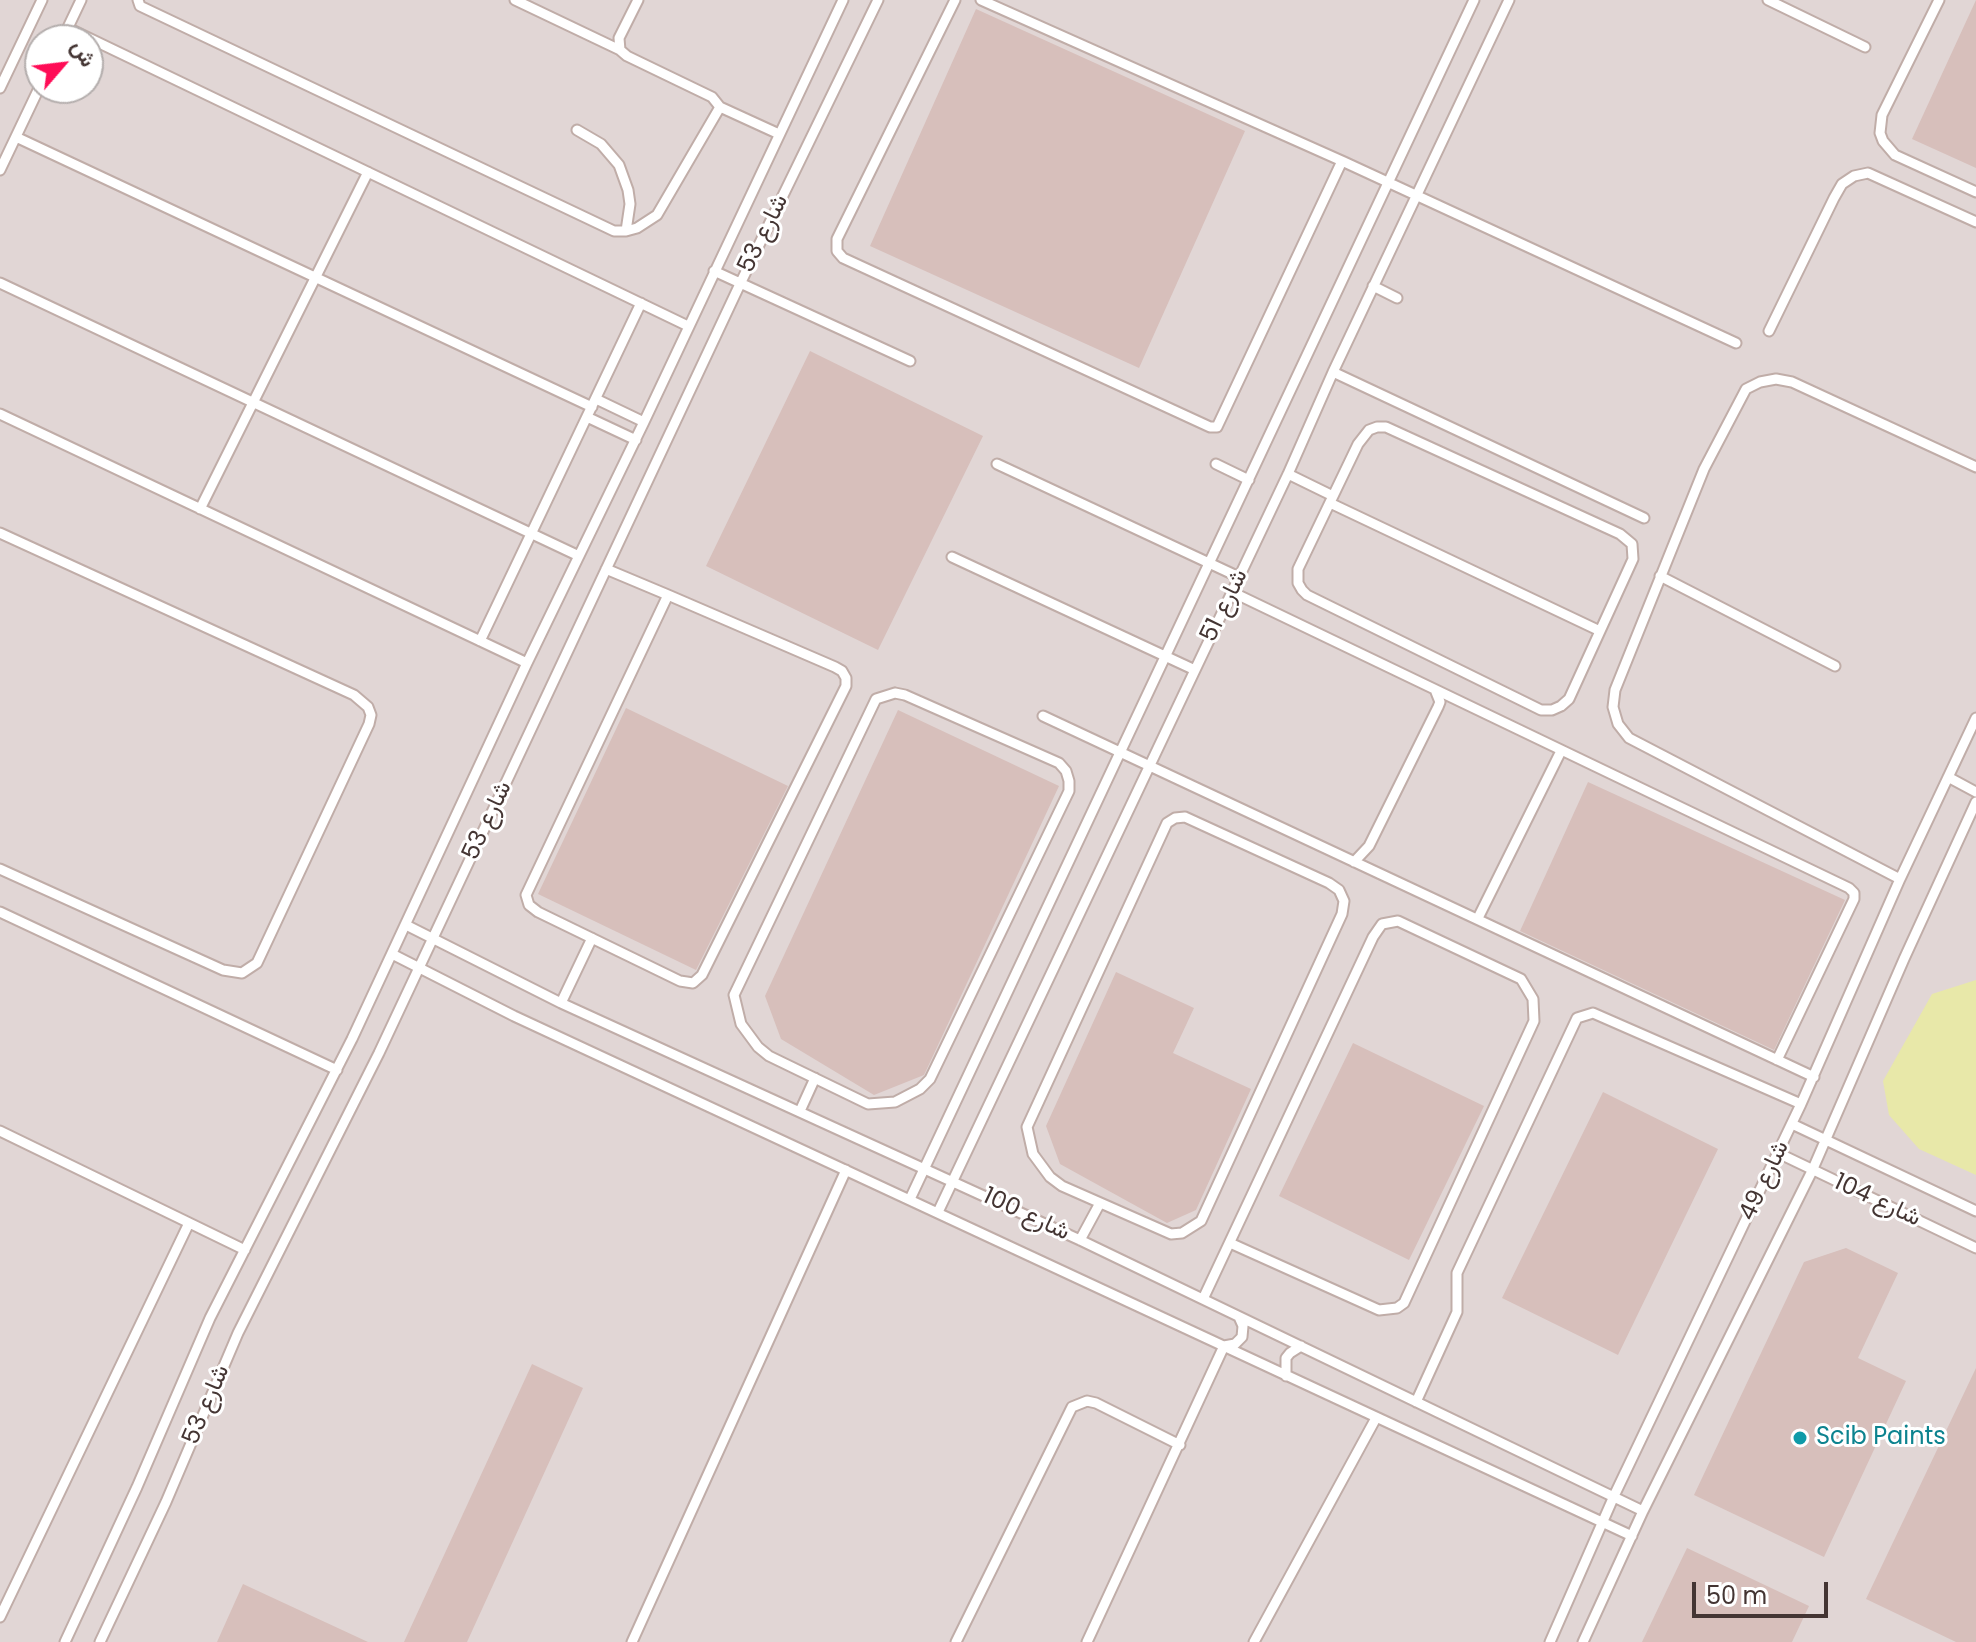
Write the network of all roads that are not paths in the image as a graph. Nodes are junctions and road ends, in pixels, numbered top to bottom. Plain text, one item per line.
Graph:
1 (42, 0) edge
2 (81, 0) edge
3 (127, 0) edge
4 (515, 0) edge
5 (638, 0) edge
6 (843, 0) edge
7 (878, 0) edge
8 (955, 0) edge
9 (981, 0) edge
10 (1474, 0) edge
11 (1509, 0) edge
12 (1768, 0) edge
13 (1939, 0) edge
14 (139, 3) edge
15 (70, 24) edge
16 (104, 45) edge
17 (1865, 47) dead end
18 (620, 50) junction
19 (0, 88) edge
20 (32, 104) edge
21 (720, 107) junction
22 (577, 130) dead end
23 (779, 134) junction
24 (16, 137) junction
25 (1342, 161) junction
26 (0, 170) edge
27 (368, 172) junction
28 (1388, 181) junction
29 (1976, 192) edge
30 (1417, 194) junction
31 (1976, 222) edge
32 (626, 231) junction
33 (714, 271) junction
34 (316, 277) junction
35 (0, 283) edge
36 (740, 284) junction
37 (1373, 286) junction
38 (1397, 298) dead end
39 (641, 303) junction
40 (688, 326) junction
41 (1769, 331) dead end
42 (1736, 343) dead end
43 (910, 361) dead end
44 (1333, 372) junction
45 (253, 403) junction
46 (594, 403) junction
47 (0, 414) edge
48 (587, 417) junction
49 (644, 422) junction
50 (636, 440) junction
51 (997, 464) dead end
52 (1216, 464) dead end
53 (1976, 467) edge
54 (1288, 474) junction
55 (1249, 480) junction
56 (1332, 499) junction
57 (200, 509) junction
58 (1644, 518) dead end
59 (0, 533) edge
60 (532, 533) junction
61 (579, 556) junction
62 (952, 557) dead end
63 (1210, 563) junction
64 (606, 569) junction
65 (1660, 576) junction
66 (1239, 577) junction
67 (1232, 592) junction
68 (668, 595) junction
69 (1600, 631) junction
70 (480, 641) junction
71 (1166, 657) junction
72 (527, 663) junction
73 (1835, 666) dead end
74 (1195, 670) junction
75 (1435, 691) junction
76 (1043, 716) dead end
77 (1976, 718) edge
78 (1561, 751) junction
79 (1120, 753) junction
80 (1148, 767) junction
81 (1948, 777) junction
82 (1976, 792) edge
83 (1976, 802) edge
84 (1354, 862) junction
85 (0, 869) edge
86 (1900, 879) junction
87 (0, 912) edge
88 (1478, 918) junction
89 (406, 925) junction
90 (432, 938) junction
91 (592, 938) junction
92 (392, 954) junction
93 (419, 967) junction
94 (561, 1003) junction
95 (1777, 1060) junction
96 (337, 1070) junction
97 (1814, 1077) junction
98 (815, 1078) junction
99 (1801, 1104) junction
100 (800, 1111) junction
101 (1792, 1124) junction
102 (0, 1131) edge
103 (1825, 1141) junction
104 (1778, 1153) junction
105 (924, 1168) junction
106 (846, 1170) junction
107 (1812, 1171) junction
108 (951, 1181) junction
109 (910, 1199) junction
110 (1100, 1203) junction
111 (1976, 1211) edge
112 (938, 1212) junction
113 (189, 1223) junction
114 (1080, 1240) junction
115 (1230, 1243) junction
116 (1976, 1248) edge
117 (245, 1250) junction
118 (1203, 1299) junction
119 (1238, 1316) junction
120 (1224, 1346) junction
121 (1301, 1346) junction
122 (1286, 1376) junction
123 (1416, 1402) junction
124 (1376, 1418) junction
125 (1180, 1445) junction
126 (1614, 1496) junction
127 (1643, 1511) junction
128 (1603, 1522) junction
129 (1632, 1536) junction
130 (0, 1617) edge
131 (65, 1642) edge
132 (100, 1642) edge
133 (632, 1642) edge
134 (956, 1642) edge
135 (1087, 1642) edge
136 (1254, 1642) edge
137 (1550, 1642) edge
138 (1583, 1642) edge

1 - 19 lane
2 - 15 lane
3 - 14 lane
4 - 18 lane
5 - 18 lane
6 - 23 lane, شارع 53
7 - 36 lane, شارع 53
8 - 25 lane
9 - 25 lane
10 - 28 lane, شارع 51
11 - 30 lane, شارع 51
12 - 17 lane
13 - 29 lane
14 - 32 lane
16 - 27 lane
18 - 21 lane
20 - 24 lane
21 - 23 lane
21 - 32 lane
22 - 32 lane
23 - 33 lane, شارع 53
24 - 26 lane
24 - 34 lane
25 - 28 lane
27 - 34 lane
27 - 39 lane
28 - 30 lane
28 - 55 lane, شارع 51
30 - 37 lane, شارع 51
30 - 42 lane
31 - 41 lane
33 - 36 lane
33 - 40 lane, شارع 53
34 - 45 lane
34 - 46 lane
35 - 45 lane
36 - 43 lane
36 - 64 lane, شارع 53
37 - 38 lane
37 - 44 lane, شارع 51
39 - 40 lane
39 - 46 lane
40 - 49 lane, شارع 53
44 - 54 lane, شارع 51
44 - 58 lane
45 - 57 lane
45 - 60 lane
46 - 48 lane
46 - 49 lane
47 - 57 lane
48 - 50 lane
48 - 60 lane
49 - 50 lane, شارع 53
50 - 61 lane, شارع 53
51 - 63 lane
52 - 55 lane
53 - 65 lane
54 - 56 lane
54 - 66 lane, شارع 51
55 - 63 lane, شارع 51
56 - 69 lane
56 - 69 lane
56 - 69 lane
57 - 70 lane
59 - 85 lane
60 - 61 lane
60 - 70 lane
61 - 72 lane, شارع 53
62 - 71 lane
63 - 66 lane
63 - 71 lane, شارع 51
64 - 68 lane
64 - 90 lane, شارع 53
65 - 73 lane
65 - 86 lane
66 - 67 lane, شارع 51
67 - 74 lane, شارع 51
67 - 75 lane
68 - 91 lane
68 - 91 lane
70 - 72 lane
71 - 74 lane
71 - 79 lane, شارع 51
72 - 89 lane, شارع 53
74 - 80 lane, شارع 51
75 - 78 lane
75 - 84 lane
76 - 79 lane
77 - 81 lane, شارع 49
78 - 88 lane
78 - 95 lane
79 - 80 lane
79 - 105 lane, شارع 51
80 - 84 lane
80 - 108 lane, شارع 51
81 - 82 lane
81 - 86 lane, شارع 49
83 - 103 lane, شارع 49
84 - 88 lane
86 - 97 lane, شارع 49
87 - 96 lane
88 - 95 lane
89 - 90 lane, شارع 100
89 - 92 lane, شارع 53
90 - 93 lane, شارع 53
90 - 94 lane, شارع 100
91 - 94 lane
92 - 93 lane, شارع 100
92 - 96 lane, شارع 53
93 - 106 lane, شارع 100
93 - 132 lane, شارع 53
94 - 100 lane, شارع 100
95 - 97 lane
96 - 117 lane, شارع 53
97 - 99 lane, شارع 49
98 - 98 lane
98 - 100 lane
99 - 101 lane, شارع 49
99 - 123 lane
100 - 105 lane, شارع 100
101 - 103 lane, شارع 104
101 - 104 lane, شارع 49
102 - 113 lane
103 - 107 lane, شارع 49
103 - 111 lane, شارع 104
104 - 107 lane, شارع 104
104 - 126 lane, شارع 49
105 - 108 lane, شارع 100
105 - 109 lane, شارع 51
106 - 109 lane, شارع 100
106 - 133 lane
107 - 116 lane, شارع 104
107 - 127 lane, شارع 49
108 - 112 lane, شارع 51
108 - 114 lane, شارع 100
109 - 112 lane, شارع 100
110 - 110 lane
110 - 114 lane
112 - 120 lane, شارع 100
113 - 117 lane
113 - 130 lane
114 - 118 lane, شارع 100
115 - 115 lane
115 - 118 lane
117 - 131 lane, شارع 53
118 - 119 lane, شارع 100
119 - 120 lane
119 - 121 lane, شارع 100
120 - 122 lane, شارع 100
120 - 125 lane
121 - 122 lane
121 - 123 lane, شارع 100
122 - 124 lane, شارع 100
123 - 126 lane, شارع 100
124 - 128 lane, شارع 100
124 - 136 lane
125 - 134 lane
125 - 135 lane
126 - 127 lane, شارع 100
126 - 128 lane, شارع 49
127 - 129 lane, شارع 49
128 - 129 lane, شارع 100
128 - 137 lane, شارع 49
129 - 138 lane, شارع 49

